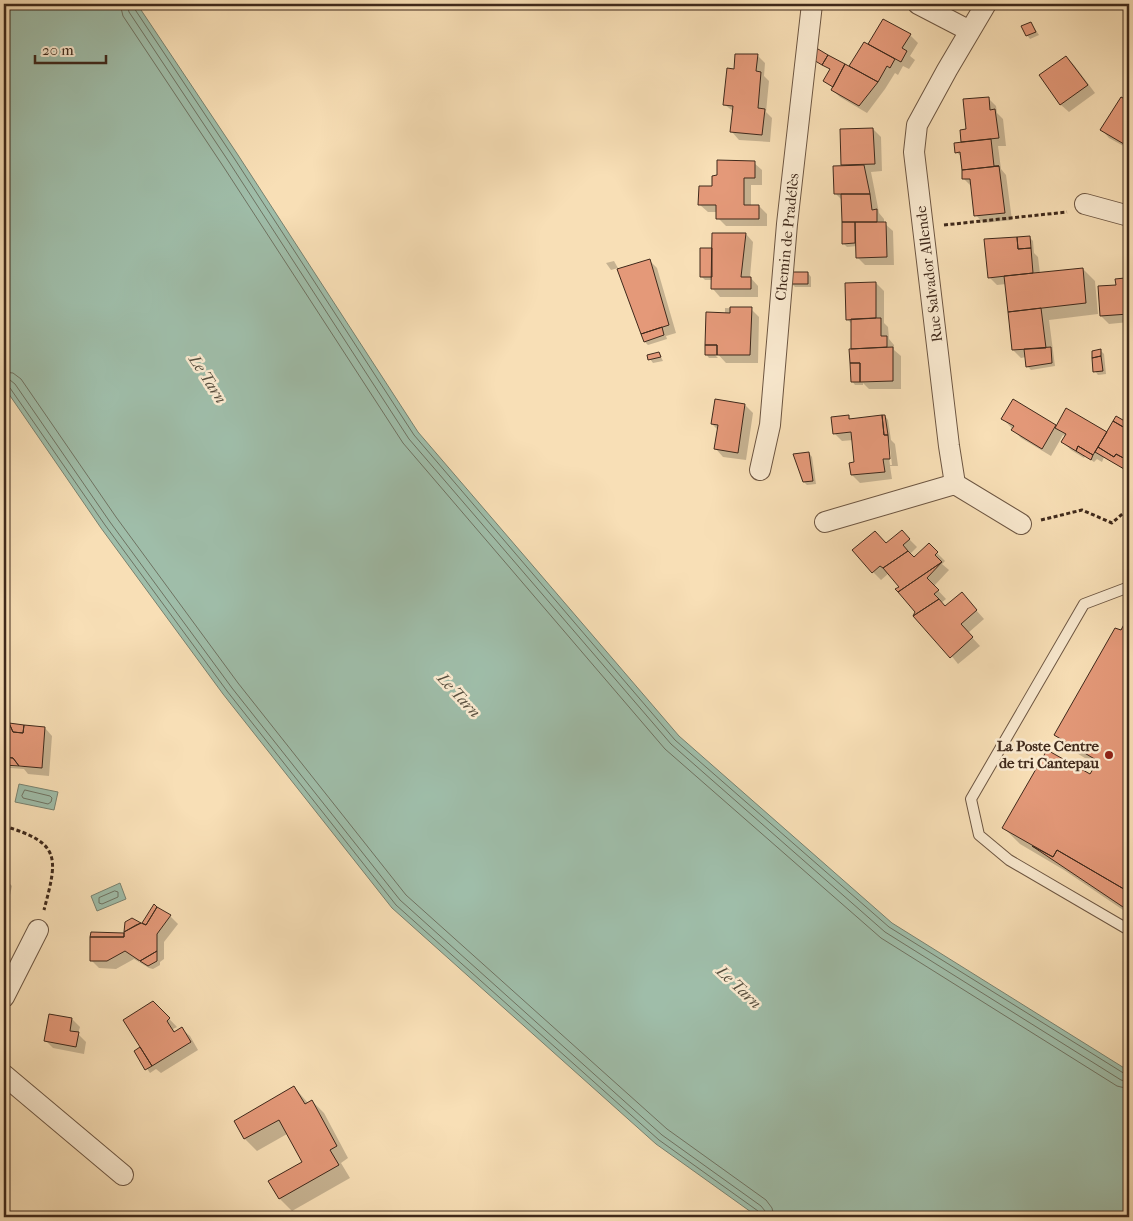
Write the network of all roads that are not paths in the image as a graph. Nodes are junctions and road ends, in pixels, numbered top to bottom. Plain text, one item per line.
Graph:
1 (812, 4) edge
2 (918, 4) edge
3 (986, 4) edge
4 (970, 30) junction
5 (1085, 204) road end
6 (1129, 216) edge
7 (760, 470) dead end
8 (955, 484) junction
9 (825, 522) dead end
10 (1021, 524) road end
11 (1129, 587) edge
12 (38, 930) road end
13 (1129, 930) edge
14 (4, 997) edge
15 (4, 1075) edge
16 (123, 1175) dead end

1 - 7 street, Chemin de Pradélès
2 - 4 street
3 - 4 street, Rue Salvador Allende
4 - 8 street, Rue Salvador Allende
5 - 6 street
8 - 9 street
8 - 10 street
11 - 13 lane
12 - 14 street
15 - 16 street

